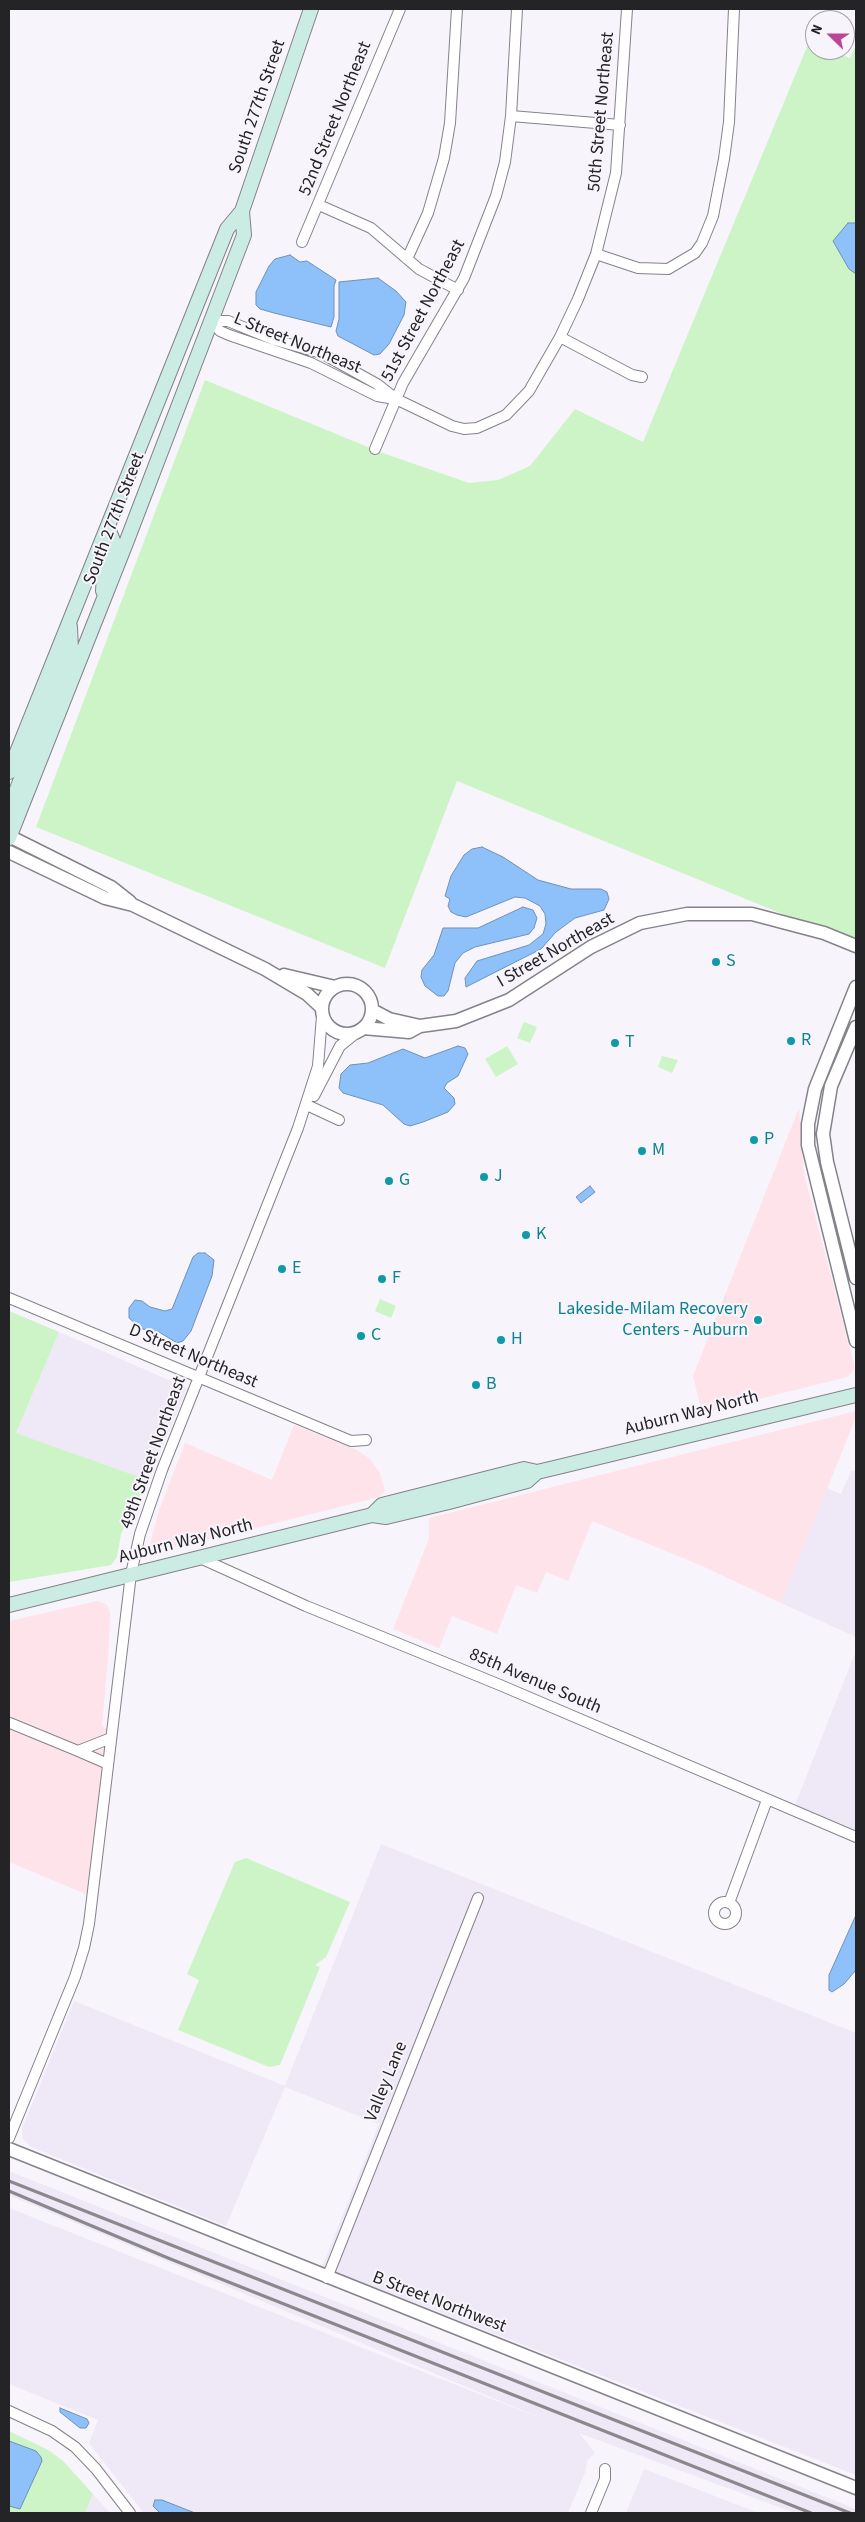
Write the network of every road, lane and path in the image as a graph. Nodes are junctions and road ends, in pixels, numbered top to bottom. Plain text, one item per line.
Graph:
1 (400, 9) edge
2 (457, 9) edge
3 (517, 9) edge
4 (627, 9) edge
5 (734, 9) edge
6 (312, 11) edge
7 (511, 116) junction
8 (620, 126) junction
9 (319, 205) junction
10 (242, 211) junction
11 (227, 229) junction
12 (302, 242) dead end
13 (596, 254) junction
14 (407, 259) junction
15 (458, 290) junction
16 (211, 321) junction
17 (560, 337) junction
18 (642, 377) dead end
19 (396, 399) junction
20 (491, 423) joint
21 (141, 447) junction
22 (375, 449) dead end
23 (108, 528) junction
24 (103, 601) junction
25 (70, 621) junction
26 (9, 772) edge
27 (9, 810) edge
28 (9, 837) edge
29 (9, 852) edge
30 (134, 905) junction
31 (856, 946) edge
32 (265, 969) junction
33 (335, 987) junction
34 (856, 987) edge
35 (372, 1010) junction
36 (322, 1012) junction
37 (420, 1026) junction
38 (856, 1027) edge
39 (360, 1030) junction
40 (309, 1106) junction
41 (339, 1120) dead end
42 (298, 1128) junction
43 (856, 1278) edge
44 (9, 1298) edge
45 (856, 1341) edge
46 (200, 1377) junction
47 (856, 1394) edge
48 (366, 1440) dead end
49 (535, 1472) junction
50 (372, 1515) junction
51 (200, 1558) junction
52 (131, 1574) junction
53 (9, 1605) edge
54 (10, 1723) dead end
55 (111, 1738) junction
56 (78, 1751) junction
57 (108, 1764) junction
58 (767, 1800) junction
59 (856, 1837) edge
60 (478, 1898) dead end
61 (729, 1903) dead end
62 (9, 2138) edge
63 (9, 2149) edge
64 (327, 2278) junction
65 (9, 2411) edge
66 (605, 2469) dead end
67 (856, 2488) edge
68 (130, 2513) edge
69 (591, 2513) edge

1 - 9 street, 52nd Street Northeast
2 - 14 street
3 - 7 street, 51st Street Northeast
4 - 8 street, 50th Street Northeast
5 - 13 street
6 - 10 main road, South 277th Street
7 - 8 street
7 - 15 street, 51st Street Northeast
8 - 13 street, 50th Street Northeast
9 - 12 street, 52nd Street Northeast
9 - 14 street
10 - 11 main road, South 277th Street
10 - 16 main road, South 277th Street
11 - 16 main road
11 - 21 main road, South 277th Street
13 - 17 street, 50th Street Northeast
14 - 15 street
15 - 19 street, 51st Street Northeast
16 - 19 street, L Street Northeast
16 - 21 main road
16 - 24 main road, South 277th Street
17 - 18 street
17 - 20 street, 50th Street Northeast
19 - 20 street, L Street Northeast
19 - 22 street, 51st Street Northeast
21 - 23 main road, South 277th Street
23 - 24 main road
23 - 25 main road, South 277th Street
24 - 28 main road, South 277th Street
25 - 26 main road, South 277th Street
25 - 27 main road
28 - 30 street
29 - 30 street
30 - 32 street
31 - 37 street, I Street Northeast
32 - 33 street
32 - 36 street
33 - 35 street
33 - 36 street
34 - 45 street
35 - 37 street, I Street Northeast
35 - 39 street
36 - 39 street
36 - 42 street, 49th Street Northeast
37 - 39 street, I Street Northeast
38 - 43 street
39 - 40 street, 49th Street Northeast
40 - 41 street
40 - 42 street, 49th Street Northeast
42 - 46 street, 49th Street Northeast
44 - 46 street, D Street Northeast
46 - 48 street, D Street Northeast
46 - 52 street, 49th Street Northeast
47 - 49 main road, Auburn Way North
49 - 50 main road, Auburn Way North
49 - 50 main road, Auburn Way North
50 - 51 main road, Auburn Way North
51 - 52 main road, Auburn Way North
51 - 58 street, 85th Avenue South
52 - 53 main road, Auburn Way North
52 - 55 street, 49th Street Northeast
54 - 56 street
55 - 56 street
55 - 57 street, 49th Street Northeast
56 - 57 street
57 - 62 street, 49th Street Northeast
58 - 59 street, 85th Avenue South
58 - 61 street
60 - 64 street, Valley Lane
63 - 64 street, B Street Northwest
64 - 67 street, B Street Northwest
65 - 68 street
66 - 69 street

